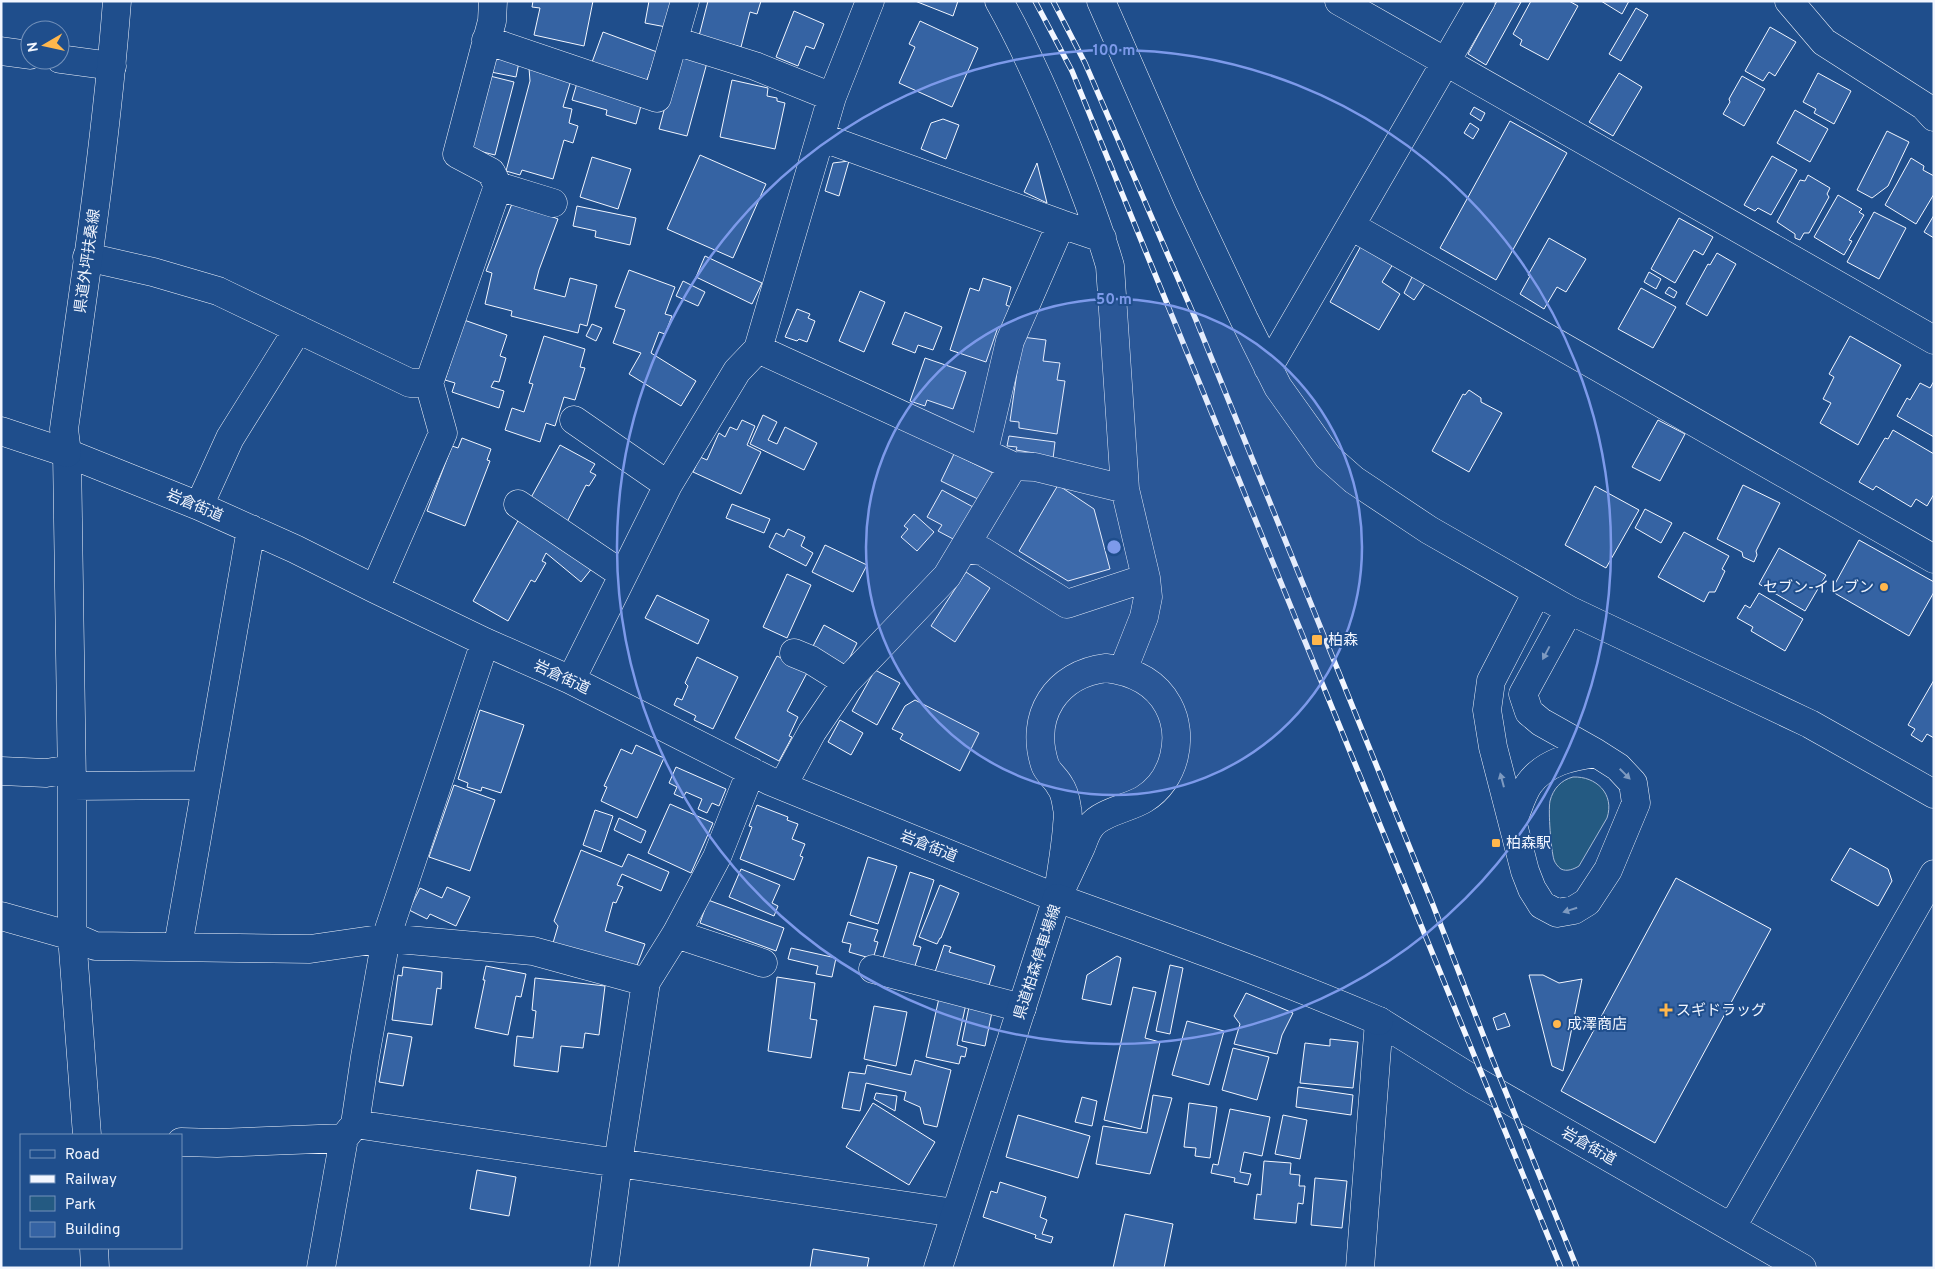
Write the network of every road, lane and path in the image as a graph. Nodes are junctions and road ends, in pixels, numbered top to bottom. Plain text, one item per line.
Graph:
1 (117, 1) edge
2 (493, 1) edge
3 (686, 1) edge
4 (870, 1) edge
5 (999, 1) edge
6 (1102, 1) edge
7 (1339, 1) edge
8 (1481, 1) edge
9 (1789, 1) edge
10 (486, 40) junction
11 (675, 41) junction
12 (1, 51) edge
13 (20, 54) edge
14 (70, 60) edge
15 (1447, 62) junction
16 (112, 66) junction
17 (832, 97) junction
18 (1934, 117) edge
19 (821, 136) junction
20 (498, 186) junction
21 (553, 203) dead end
22 (1060, 224) junction
23 (1350, 226) junction
24 (1102, 238) junction
25 (88, 257) junction
26 (298, 329) junction
27 (1934, 340) edge
28 (758, 350) junction
29 (1268, 368) junction
30 (429, 383) junction
31 (574, 420) dead end
32 (1, 431) edge
33 (984, 451) junction
34 (67, 452) junction
35 (1013, 466) junction
36 (668, 485) junction
37 (1125, 489) junction
38 (518, 504) dead end
39 (200, 506) junction
40 (251, 529) junction
41 (964, 549) junction
42 (1934, 559) edge
43 (622, 574) junction
44 (1146, 578) junction
45 (374, 590) junction
46 (1537, 592) junction
47 (1569, 610) junction
48 (485, 642) junction
49 (794, 653) dead end
50 (1123, 670) junction
51 (571, 680) junction
52 (846, 682) junction
53 (1596, 753) junction
54 (1, 771) edge
55 (751, 771) junction
56 (72, 778) junction
57 (783, 785) junction
58 (205, 786) junction
59 (1934, 794) edge
60 (1513, 820) junction
61 (1934, 874) edge
62 (1057, 898) junction
63 (1, 916) edge
64 (676, 934) junction
65 (72, 936) junction
66 (386, 938) junction
67 (178, 946) junction
68 (764, 963) dead end
69 (873, 969) dead end
70 (646, 982) junction
71 (1022, 1008) junction
72 (1379, 1021) junction
73 (350, 1131) junction
74 (87, 1134) edge
75 (182, 1142) edge
76 (618, 1163) junction
77 (956, 1213) junction
78 (1732, 1227) junction
79 (94, 1249) edge
80 (1772, 1260) edge
81 (95, 1268) edge
82 (321, 1268) edge
83 (604, 1268) edge
84 (938, 1268) edge
85 (1360, 1268) edge
86 (1802, 1268) edge

1 - 16 street, 県道外坪扶桑線
2 - 10 street
3 - 11 street
4 - 17 street
5 - 24 street
6 - 29 street
7 - 15 street
8 - 15 street
9 - 18 street
10 - 11 street
10 - 20 street
11 - 17 street
12 - 13 street
14 - 16 street
15 - 23 street
15 - 27 street
16 - 25 street, 県道外坪扶桑線
17 - 19 street
19 - 22 street
19 - 28 street
20 - 21 street
20 - 30 street
22 - 24 street
22 - 33 street
23 - 29 street
23 - 42 street
24 - 37 street
25 - 26 street
25 - 34 street, 県道外坪扶桑線
26 - 30 street
26 - 39 street
28 - 33 street
28 - 36 street
29 - 46 street
30 - 45 street
31 - 36 street
32 - 34 street
33 - 35 street
34 - 39 street, 岩倉街道
34 - 56 street, 県道外坪扶桑線
35 - 37 street
35 - 41 street
36 - 43 street
37 - 44 street
38 - 43 street
39 - 40 street, 岩倉街道
40 - 45 street, 岩倉街道
40 - 58 street
41 - 44 street
41 - 52 street
43 - 51 street
44 - 50 street
45 - 48 street, 岩倉街道
46 - 47 street
60 -> 46 street
47 -> 53 street
47 - 59 street
48 - 51 street, 岩倉街道
48 - 66 street
49 - 52 street
50 - 62 street
50 - 62 street
51 - 55 street, 岩倉街道
52 - 57 street
53 - 60 street
53 -> 60 street
54 - 56 street
55 - 57 street, 岩倉街道
55 - 64 street
56 - 58 street
56 - 65 street, 県道外坪扶桑線
57 - 62 street, 岩倉街道
58 - 67 street
61 - 78 street
62 - 71 street, 県道柏森停車場線
62 - 72 street, 県道柏森停車場線
63 - 65 street
64 - 68 street
64 - 70 street
65 - 67 street
65 - 74 street, 県道外坪扶桑線
66 - 67 street
66 - 70 street
66 - 73 street
69 - 71 street
70 - 76 street
71 - 77 street, 県道柏森停車場線
72 - 78 street, 岩倉街道
72 - 85 street
73 - 75 street
73 - 76 street
73 - 82 street
76 - 77 street
76 - 83 street
77 - 84 street, 県道柏森停車場線
78 - 80 street, 岩倉街道
79 - 81 street
80 - 86 street, 岩倉街道

